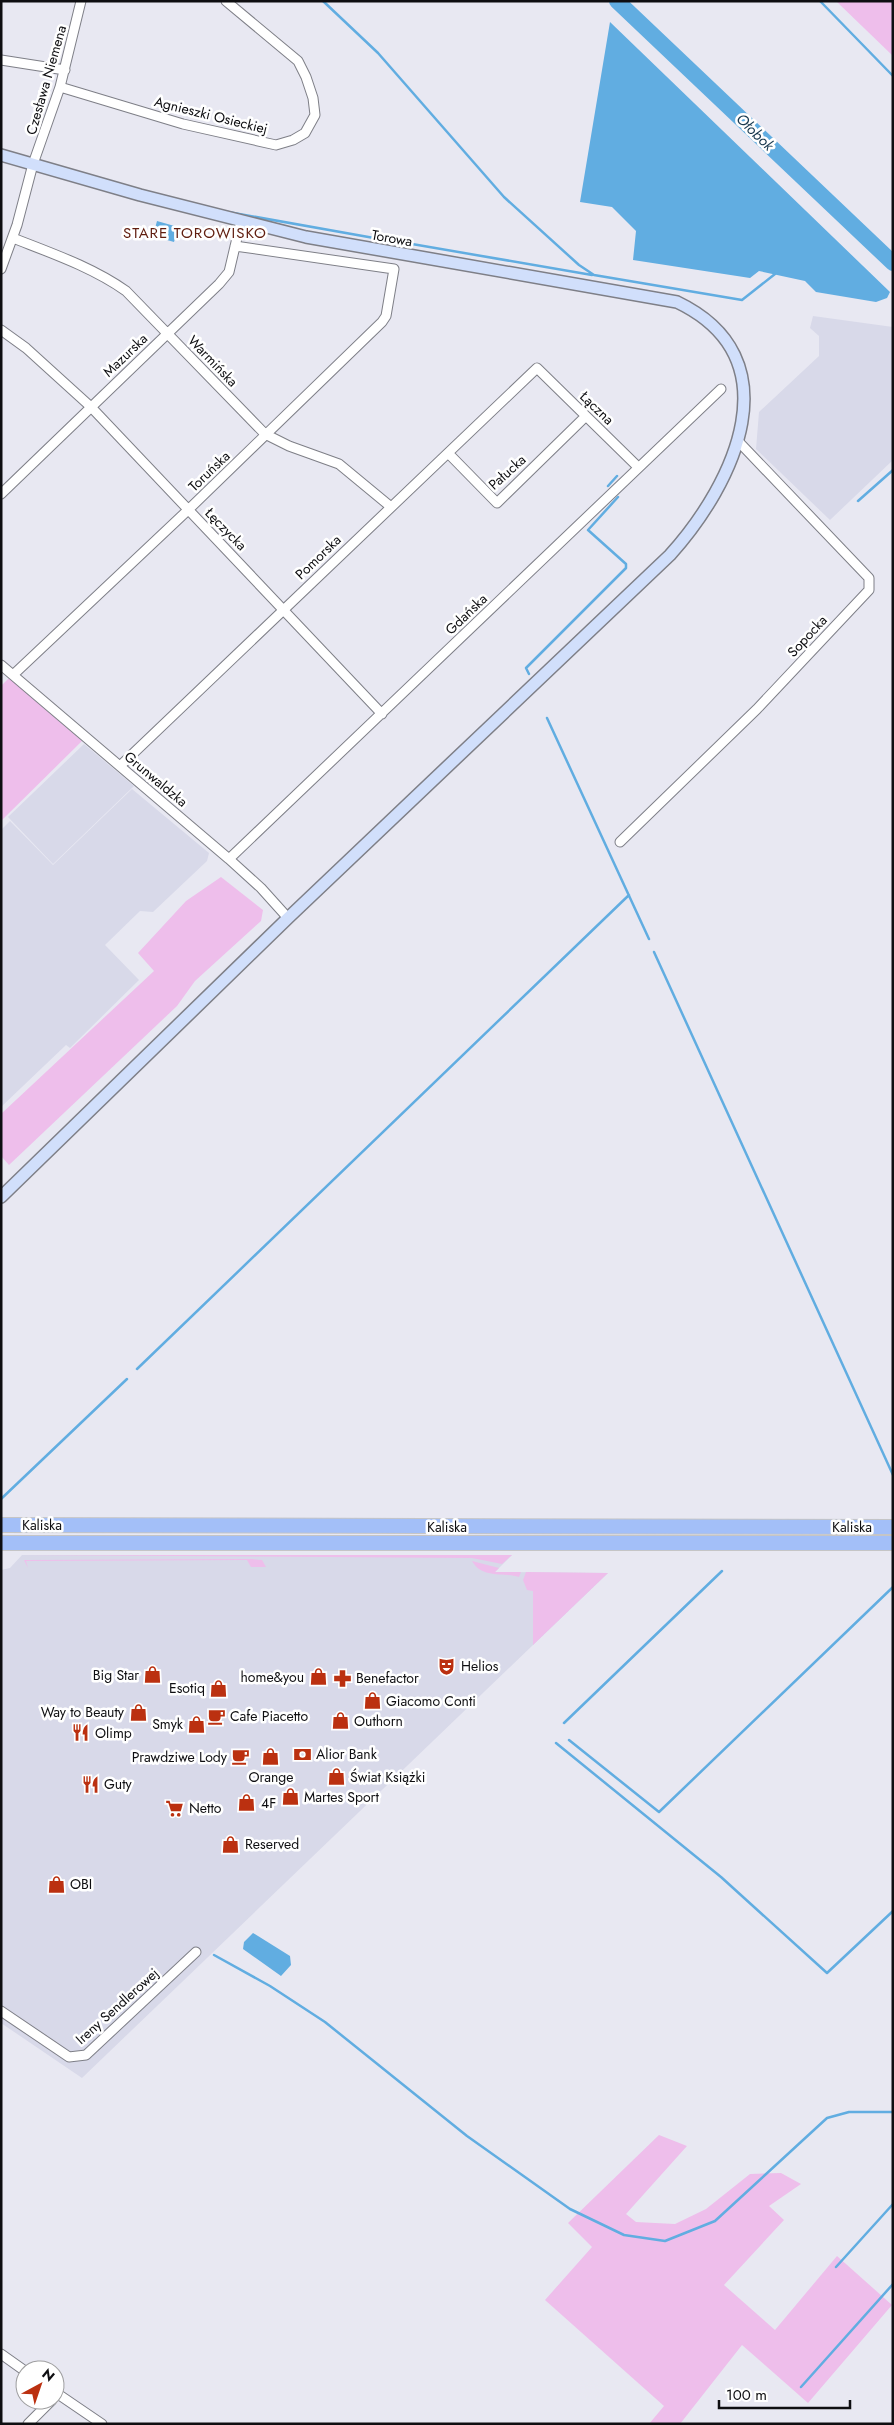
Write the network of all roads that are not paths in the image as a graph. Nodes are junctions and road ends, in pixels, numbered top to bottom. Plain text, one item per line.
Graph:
1 (81, 1) edge
2 (226, 1) edge
3 (1, 60) edge
4 (64, 70) junction
5 (60, 87) junction
6 (1, 155) edge
7 (33, 164) junction
8 (241, 221) junction
9 (13, 238) junction
10 (235, 246) junction
11 (1, 268) edge
12 (1, 330) edge
13 (167, 333) junction
14 (537, 368) joint
15 (721, 389) dead end
16 (91, 407) junction
17 (586, 416) junction
18 (266, 434) junction
19 (738, 441) junction
20 (448, 453) junction
21 (638, 467) junction
22 (1, 494) edge
23 (391, 507) junction
24 (188, 510) junction
25 (284, 609) junction
26 (1, 665) edge
27 (13, 675) junction
28 (382, 714) junction
29 (120, 766) junction
30 (620, 842) dead end
31 (230, 859) junction
32 (288, 918) junction
33 (1, 1197) edge
34 (1, 1525) edge
35 (893, 1528) edge
36 (1, 1543) edge
37 (893, 1543) edge
38 (196, 1952) dead end
39 (1, 2011) edge
40 (1, 2354) edge
41 (15, 2364) edge
42 (65, 2402) edge
43 (42, 2410) edge
44 (28, 2424) edge
45 (102, 2424) edge

1 - 4 street, Czesława Niemena
2 - 5 street, Agnieszki Osieckiej
3 - 4 street
4 - 5 street, Czesława Niemena
5 - 7 street, Czesława Niemena
6 - 7 street, Torowa
7 - 8 street, Torowa
7 - 9 street, Czesława Niemena
8 - 10 street, Mazurska
8 - 19 street, Torowa
9 - 11 street, Czesława Niemena
9 - 13 street, Warmińska
10 - 13 street, Mazurska
10 - 18 street, Toruńska
12 - 16 street, Łęczycka
13 - 16 street, Mazurska
13 - 18 street, Warmińska
14 - 17 street, Łączna
14 - 20 street, Pomorska
15 - 21 street, Gdańska
16 - 22 street, Mazurska
16 - 24 street, Łęczycka
17 - 20 street, Pałucka
17 - 21 street, Łączna
18 - 23 street, Warmińska
18 - 24 street, Toruńska
19 - 30 street, Sopocka
19 - 32 street, Torowa
20 - 23 street, Pomorska
21 - 28 street, Gdańska
23 - 25 street, Pomorska
24 - 25 street, Łęczycka
24 - 27 street, Toruńska
25 - 28 street, Łęczycka
25 - 29 street, Pomorska
26 - 27 street, Grunwaldzka
27 - 29 street, Grunwaldzka
28 - 31 street, Gdańska
29 - 31 street, Grunwaldzka
31 - 32 street, Grunwaldzka
32 - 33 street, Torowa
34 - 35 main road, Kaliska
36 - 37 main road, Kaliska
38 - 39 street, Ireny Sendlerowej
40 - 41 street
42 - 45 street
43 - 44 street

